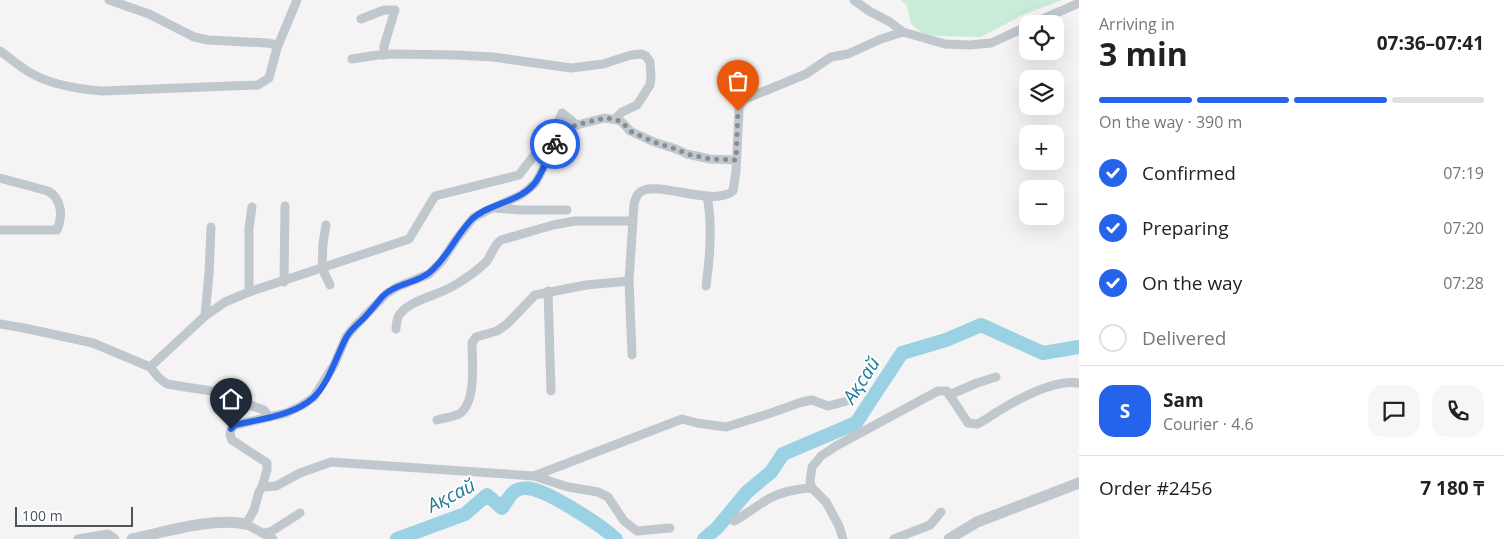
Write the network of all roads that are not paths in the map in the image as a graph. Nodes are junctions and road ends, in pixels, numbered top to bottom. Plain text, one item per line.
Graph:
1 (109, 0) edge
2 (297, 0) edge
3 (854, 0) edge
4 (1079, 3) edge
5 (1052, 15) edge
6 (361, 19) dead end
7 (1019, 30) edge
8 (903, 32) junction
9 (278, 45) junction
10 (0, 51) edge
11 (384, 54) junction
12 (352, 59) dead end
13 (615, 119) junction
14 (576, 125) junction
15 (736, 160) junction
16 (0, 178) edge
17 (707, 196) junction
18 (285, 206) dead end
19 (252, 207) dead end
20 (492, 208) junction
21 (567, 210) dead end
22 (632, 221) junction
23 (326, 225) dead end
24 (211, 227) dead end
25 (0, 230) edge
26 (322, 268) junction
27 (629, 281) junction
28 (284, 282) junction
29 (330, 285) dead end
30 (706, 286) dead end
31 (548, 291) junction
32 (250, 292) junction
33 (205, 316) junction
34 (0, 324) edge
35 (396, 329) dead end
36 (632, 355) dead end
37 (150, 367) junction
38 (996, 377) dead end
39 (1079, 383) edge
40 (551, 391) dead end
41 (950, 395) junction
42 (847, 401) dead end
43 (268, 417) junction
44 (437, 420) dead end
45 (534, 476) junction
46 (1079, 483) edge
47 (262, 487) junction
48 (812, 488) junction
49 (941, 512) dead end
50 (300, 513) dead end
51 (734, 521) dead end
52 (246, 524) junction
53 (670, 528) dead end
54 (265, 533) junction
55 (78, 539) edge
56 (115, 539) edge
57 (132, 539) edge
58 (273, 539) edge
59 (843, 539) edge
60 (894, 539) edge
61 (949, 539) edge

1 - 9 street
2 - 9 street
3 - 8 street
4 - 5 street
6 - 11 street
7 - 8 street
8 - 15 street
9 - 10 street
11 - 12 street
11 - 13 street
13 - 14 street
13 - 15 street
14 - 20 street
14 - 26 street
15 - 17 street
16 - 25 street
17 - 22 street
17 - 30 street
18 - 28 street
19 - 32 street
20 - 21 street
20 - 43 street
22 - 27 street
22 - 35 street
23 - 26 street
24 - 33 street
26 - 28 street
26 - 29 street
27 - 31 street
27 - 36 street
28 - 32 street
31 - 40 street
31 - 44 street
32 - 33 street
33 - 37 street
34 - 37 street
37 - 43 street
38 - 41 street
39 - 41 street
41 - 48 street
42 - 45 street
43 - 47 street
45 - 47 street
45 - 53 street
46 - 61 street
47 - 52 street
48 - 51 street
48 - 59 street
49 - 60 street
50 - 54 street
52 - 54 street
52 - 57 street
54 - 58 street
55 - 56 street

